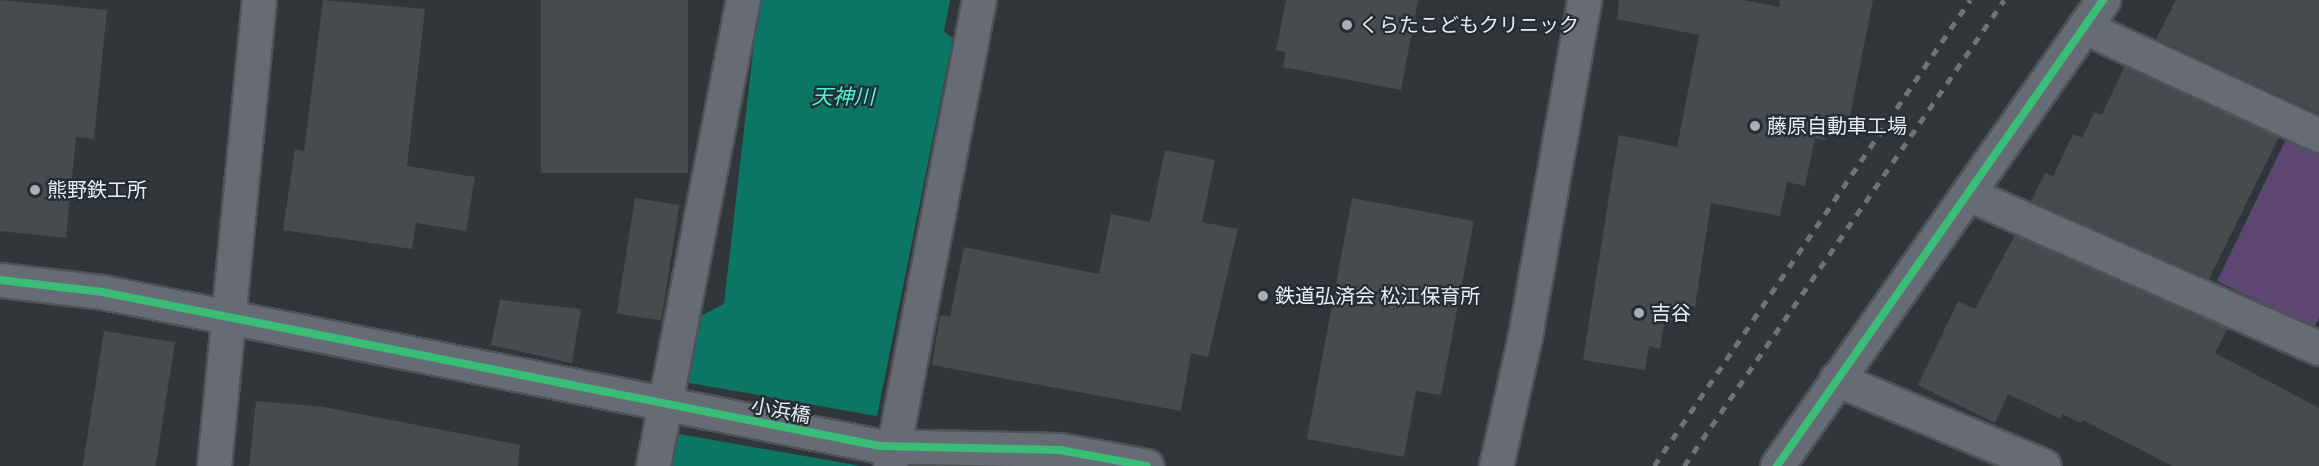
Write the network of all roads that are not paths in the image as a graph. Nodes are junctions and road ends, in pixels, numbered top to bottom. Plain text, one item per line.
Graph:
1 (259, 0) edge
2 (743, 0) edge
3 (979, 0) edge
4 (1584, 0) edge
5 (2103, 0) edge
6 (2084, 27) junction
7 (2319, 135) edge
8 (1968, 194) junction
9 (0, 280) edge
10 (231, 319) junction
11 (2319, 348) edge
12 (1836, 379) junction
13 (671, 406) junction
14 (888, 453) edge
15 (214, 466) edge
16 (653, 466) edge
17 (1147, 466) edge
18 (1496, 466) edge
19 (1777, 466) edge
20 (2044, 466) edge

1 - 10 street
2 - 13 street
3 - 14 street
4 - 18 street
5 - 6 street
6 - 7 street
6 - 8 street
8 - 11 street
8 - 12 street
9 - 10 street, 小浜橋
10 - 13 street, 小浜橋
10 - 15 street
12 - 19 street
12 - 20 street
13 - 14 street, 小浜橋
13 - 16 street
14 - 17 street, 小浜橋

